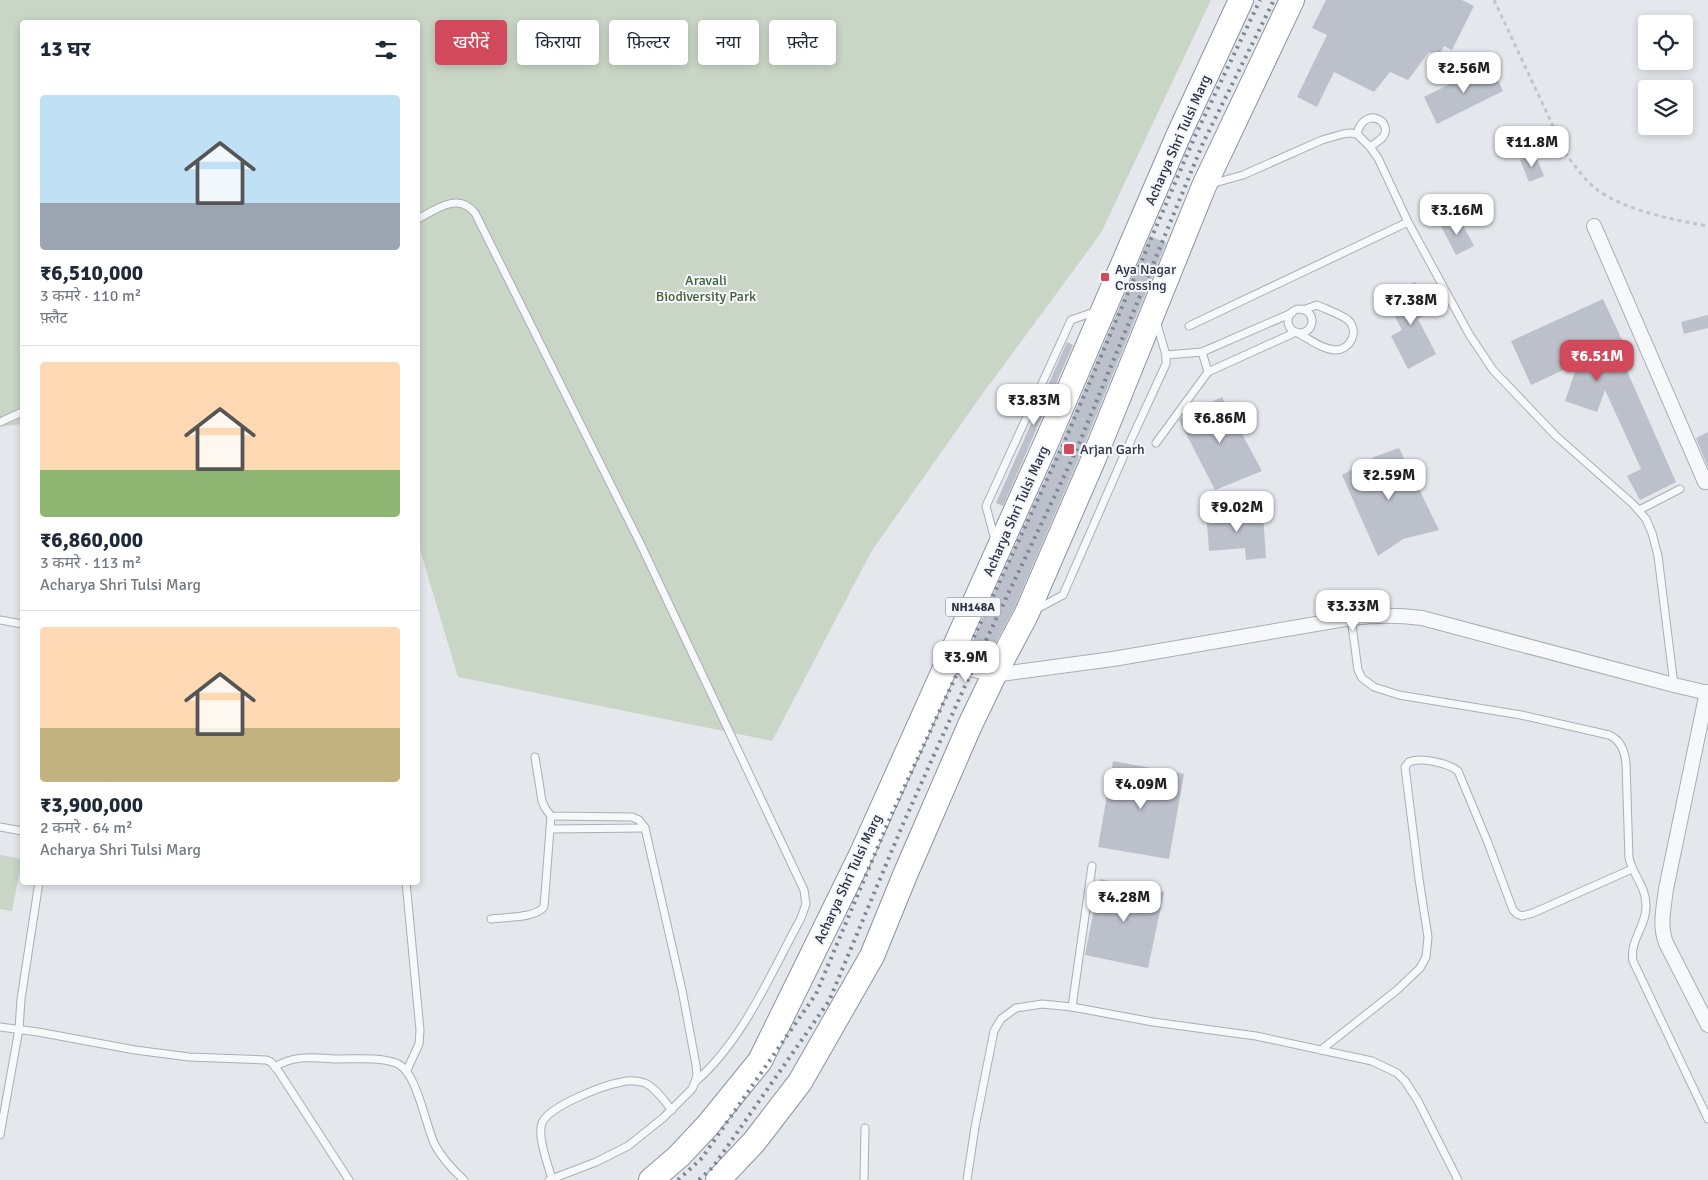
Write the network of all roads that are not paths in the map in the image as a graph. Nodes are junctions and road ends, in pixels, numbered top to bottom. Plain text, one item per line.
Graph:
1 (1240, 0) edge
2 (1292, 0) edge
3 (1357, 134) junction
4 (1370, 147) junction
5 (1204, 186) junction
6 (420, 218) edge
7 (1408, 222) junction
8 (1594, 226) dead end
9 (1303, 310) junction
10 (1154, 312) junction
11 (1292, 312) junction
12 (1189, 326) dead end
13 (1296, 332) junction
14 (1202, 352) junction
15 (1166, 355) junction
16 (1208, 372) junction
17 (20, 413) edge
18 (0, 422) edge
19 (1156, 444) dead end
20 (1707, 483) edge
21 (1680, 489) dead end
22 (1640, 510) junction
23 (1026, 615) junction
24 (1351, 618) junction
25 (0, 620) edge
26 (20, 624) edge
27 (946, 663) junction
28 (994, 675) junction
29 (1674, 685) junction
30 (1708, 693) edge
31 (535, 758) dead end
32 (551, 816) junction
33 (0, 827) edge
34 (645, 828) junction
35 (550, 829) junction
36 (20, 831) edge
37 (1092, 866) dead end
38 (1632, 869) junction
39 (39, 885) edge
40 (406, 885) edge
41 (492, 919) dead end
42 (1072, 1007) junction
43 (1708, 1025) edge
44 (0, 1027) edge
45 (19, 1029) junction
46 (1321, 1050) junction
47 (275, 1067) junction
48 (407, 1070) junction
49 (695, 1082) junction
50 (672, 1110) junction
51 (1708, 1119) edge
52 (865, 1128) dead end
53 (0, 1135) edge
54 (551, 1179) edge
55 (349, 1180) edge
56 (464, 1180) edge
57 (652, 1180) edge
58 (718, 1180) edge
59 (864, 1180) edge
60 (967, 1180) edge
61 (1458, 1180) edge

1 - 27 highway, Acharya Shri Tulsi Marg / NH148A
2 - 5 highway
3 - 4 lane
3 - 4 lane
3 - 5 lane
4 - 7 lane
5 - 10 highway
6 - 49 lane
7 - 12 lane
7 - 22 lane
8 - 20 street
9 - 11 lane
9 - 13 lane
9 - 13 lane
10 - 15 lane
10 - 23 highway
11 - 13 lane
11 - 14 lane
13 - 16 lane
14 - 15 lane
14 - 16 lane
15 - 23 lane
16 - 19 lane
17 - 18 lane
21 - 22 lane
22 - 29 lane
23 - 28 highway
24 - 28 street
24 - 29 street
24 - 38 lane
25 - 26 lane
27 - 28 street
27 - 57 highway, Acharya Shri Tulsi Marg / NH148A
28 - 58 highway
29 - 30 street
30 - 43 street
31 - 32 lane
32 - 34 lane
32 - 35 lane
33 - 36 lane
34 - 35 lane
34 - 49 lane
35 - 41 lane
37 - 42 lane
38 - 46 lane
38 - 51 lane
39 - 45 lane
40 - 48 lane
42 - 46 lane
42 - 60 lane
44 - 45 lane
45 - 47 lane
45 - 53 lane
46 - 61 lane
47 - 48 lane
47 - 55 lane
48 - 56 lane
49 - 50 lane
50 - 54 lane
50 - 54 lane
52 - 59 lane

